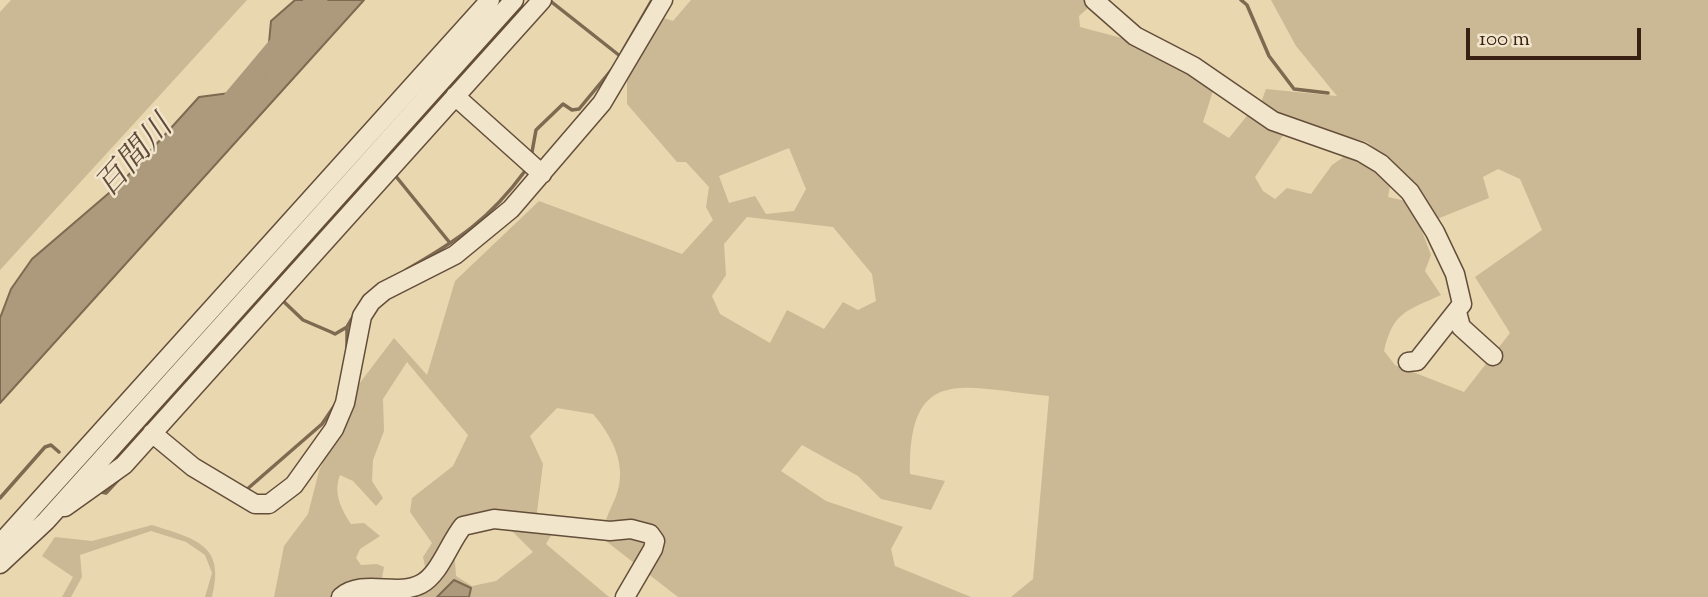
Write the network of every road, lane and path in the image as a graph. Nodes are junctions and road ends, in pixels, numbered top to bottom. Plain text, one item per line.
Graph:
1 (490, 0) edge
2 (514, 0) edge
3 (542, 0) edge
4 (663, 0) edge
5 (1094, 0) edge
6 (458, 99) junction
7 (542, 174) junction
8 (1457, 312) junction
9 (1493, 356) dead end
10 (1408, 362) dead end
11 (155, 436) junction
12 (58, 507) junction
13 (0, 544) edge
14 (0, 564) edge
15 (341, 597) edge
16 (625, 597) edge

1 - 13 street
2 - 12 street
3 - 6 street
4 - 7 street
5 - 8 street
6 - 7 street
6 - 11 street
7 - 11 street
8 - 9 street
8 - 10 street
11 - 12 street
12 - 14 street
15 - 16 street

